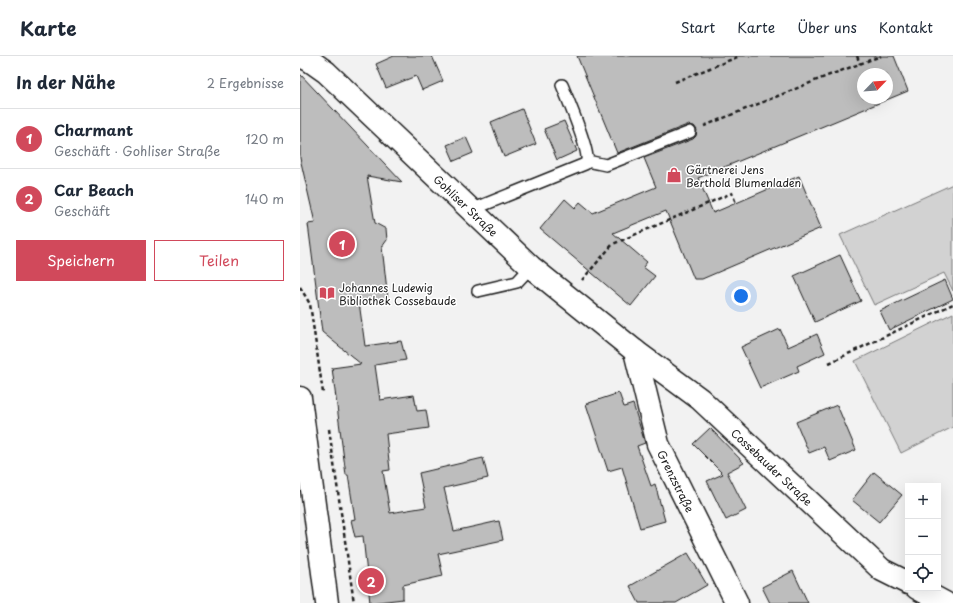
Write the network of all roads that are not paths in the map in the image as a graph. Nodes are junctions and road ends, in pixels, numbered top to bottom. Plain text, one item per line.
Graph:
1 (300, 56) edge
2 (562, 85) dead end
3 (690, 132) road end
4 (587, 162) junction
5 (472, 210) junction
6 (531, 266) junction
7 (478, 291) dead end
8 (635, 350) junction
9 (300, 398) edge
10 (905, 582) edge
11 (923, 591) edge
12 (327, 603) edge
13 (737, 603) edge
14 (945, 603) edge

1 - 5 street, Gohliser Straße
2 - 4 lane
3 - 4 lane
4 - 5 lane
5 - 6 street, Gohliser Straße
6 - 7 lane
6 - 8 street, Gohliser Straße
8 - 10 street, Cossebauder Straße
8 - 13 street, Grenzstraße
9 - 12 street
11 - 14 street

